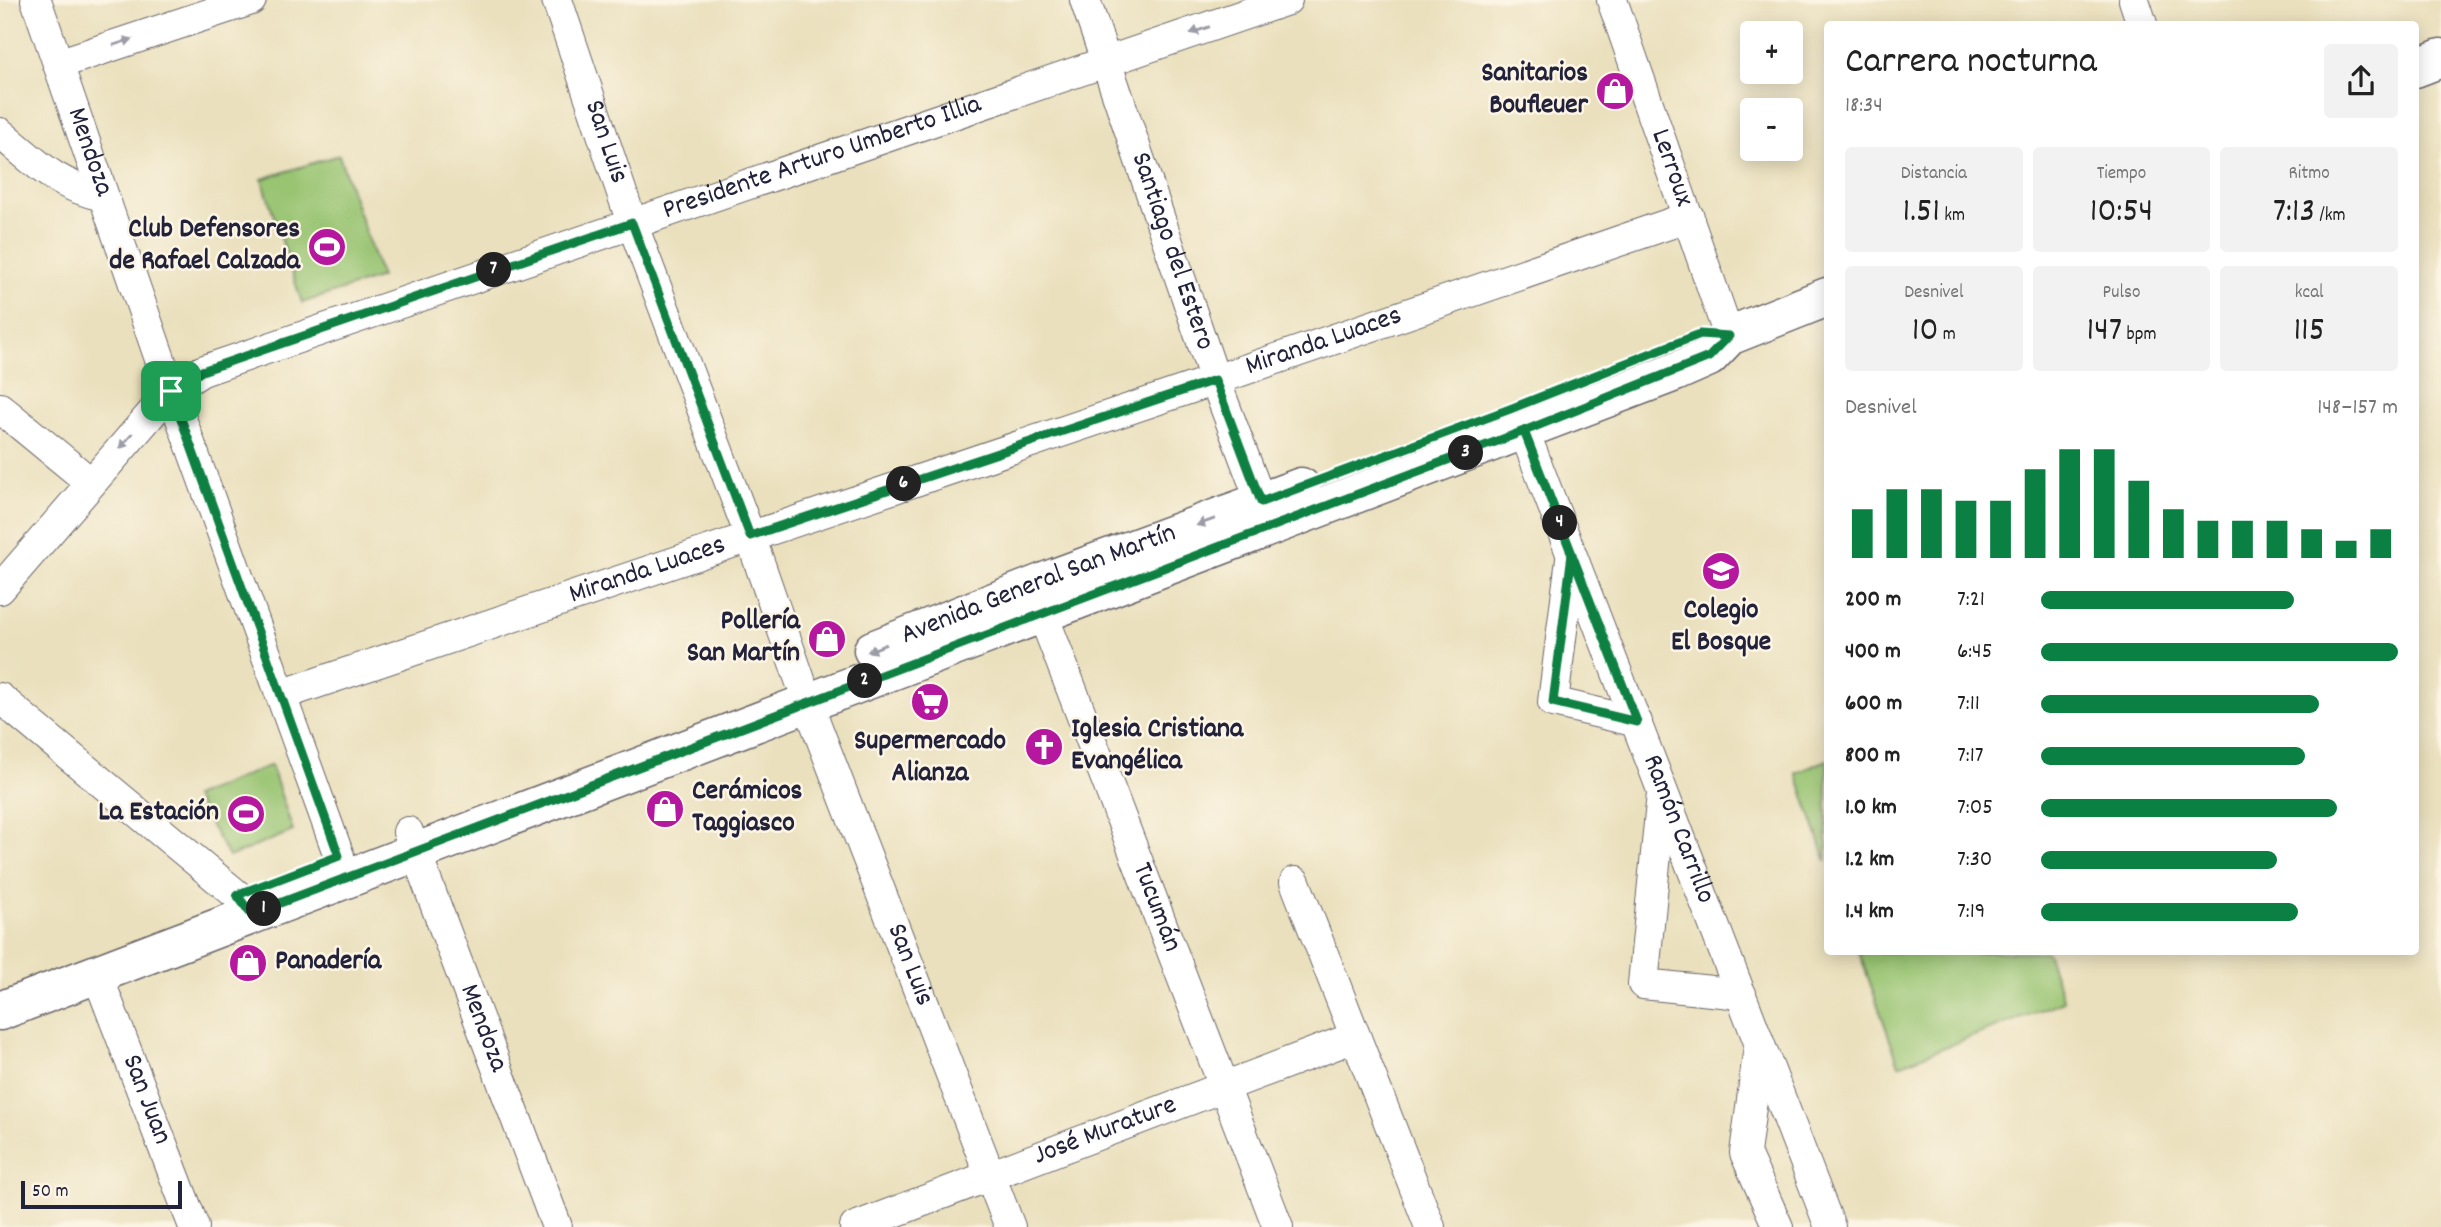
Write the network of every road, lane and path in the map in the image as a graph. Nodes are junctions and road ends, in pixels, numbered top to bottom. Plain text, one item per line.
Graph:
1 (36, 0) edge
2 (251, 0) edge
3 (557, 0) edge
4 (1085, 0) edge
5 (1287, 0) edge
6 (1612, 0) edge
7 (2134, 0) edge
8 (2141, 21) edge
9 (2441, 58) edge
10 (1107, 63) junction
11 (58, 64) junction
12 (2419, 66) edge
13 (0, 132) edge
14 (103, 196) junction
15 (1689, 216) junction
16 (632, 223) junction
17 (1824, 298) edge
18 (1729, 336) junction
19 (1215, 380) junction
20 (171, 391) junction
21 (0, 408) edge
22 (1524, 431) junction
23 (90, 482) junction
24 (1261, 502) junction
25 (750, 536) junction
26 (1572, 554) junction
27 (0, 589) edge
28 (1038, 600) junction
29 (804, 692) junction
30 (281, 695) junction
31 (0, 698) edge
32 (1637, 722) junction
33 (1662, 787) junction
34 (412, 842) junction
35 (339, 856) junction
36 (1295, 883) dead end
37 (244, 904) junction
38 (97, 974) junction
39 (0, 985) edge
40 (1741, 995) junction
41 (0, 1011) edge
42 (1355, 1037) junction
43 (1760, 1042) junction
44 (1224, 1085) junction
45 (989, 1176) junction
46 (194, 1227) edge
47 (557, 1227) edge
48 (855, 1227) edge
49 (1010, 1227) edge
50 (1278, 1227) edge
51 (1430, 1227) edge
52 (1778, 1227) edge
53 (1830, 1227) edge

1 - 11 street, Mendoza
11 -> 2 street
3 - 16 street, San Luis
4 - 10 street, Santiago del Estero
5 -> 10 street, Presidente Arturo Umberto Illia
6 - 15 street, Lerroux
7 - 8 street
9 - 12 main road
10 - 16 street, Presidente Arturo Umberto Illia
10 - 19 street, Santiago del Estero
11 - 14 street, Mendoza
13 - 14 street
14 - 20 street, Mendoza
15 - 18 street, Lerroux
15 - 19 street, Miranda Luaces
16 - 20 street, Presidente Arturo Umberto Illia
16 - 25 street, San Luis
17 - 18 main road, Avenida General San Martín
18 - 22 main road, Avenida General San Martín
18 - 24 main road, Avenida General San Martín
19 - 24 street, Santiago del Estero
19 - 25 street, Miranda Luaces
20 -> 23 street, Presidente Arturo Umberto Illia
20 - 30 street, Mendoza
21 - 23 street
22 - 26 street, Ramón Carrillo
22 - 28 main road, Avenida General San Martín
23 - 27 street, Presidente Arturo Umberto Illia
24 -> 28 main road, Avenida General San Martín
25 - 29 street, San Luis
25 - 30 street, Miranda Luaces
26 - 32 street, Ramón Carrillo
26 - 32 street
28 - 29 main road, Avenida General San Martín
28 - 44 street, Tucumán
29 - 34 main road, Avenida General San Martín
29 - 45 street, San Luis
30 - 35 street, Mendoza
31 - 37 street
32 - 33 street, Ramón Carrillo
33 - 40 street, Ramón Carrillo
33 - 40 street
34 - 35 main road, Avenida General San Martín
34 - 37 main road, Avenida General San Martín
34 - 47 street, Mendoza
35 - 37 main road, Avenida General San Martín
36 - 42 street
37 - 38 main road, Avenida General San Martín
37 - 39 main road, Avenida General San Martín
38 - 41 main road, Avenida General San Martín
38 - 46 street, San Juan
40 - 43 street, Ramón Carrillo
42 - 44 street, José Murature
42 - 51 street
43 - 52 street
43 - 53 street, Ramón Carrillo
44 - 45 street, José Murature
44 - 50 street, Tucumán
45 - 48 street, José Murature
45 - 49 street, San Luis

